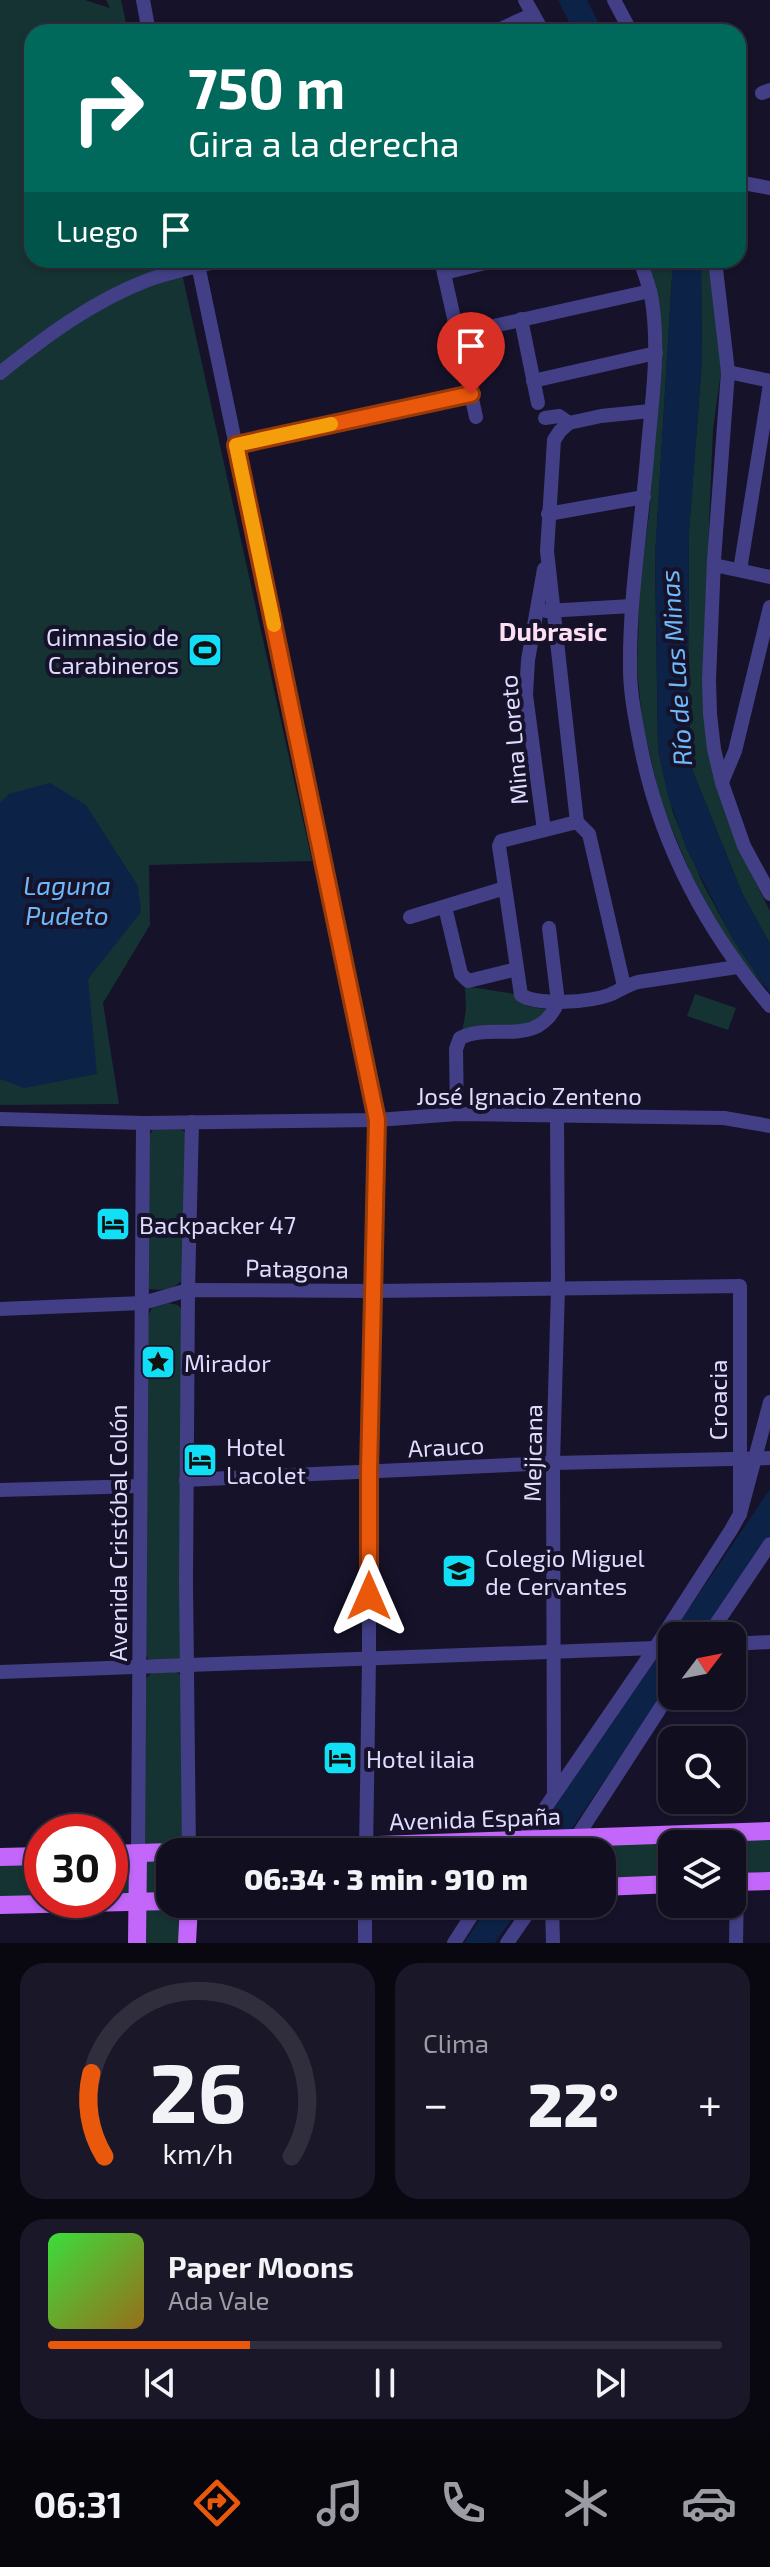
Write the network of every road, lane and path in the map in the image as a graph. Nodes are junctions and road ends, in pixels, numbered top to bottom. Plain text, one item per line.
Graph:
1 (143, 0) edge
2 (525, 0) edge
3 (614, 0) edge
4 (533, 14) junction
5 (148, 24) edge
6 (511, 24) edge
7 (539, 24) edge
8 (627, 24) edge
9 (746, 184) edge
10 (770, 188) edge
11 (182, 268) edge
12 (199, 268) edge
13 (443, 268) edge
14 (643, 268) edge
15 (716, 268) edge
16 (650, 291) junction
17 (521, 319) junction
18 (458, 334) junction
19 (656, 353) junction
20 (728, 372) junction
21 (0, 373) edge
22 (533, 381) junction
23 (770, 382) edge
24 (471, 394) junction
25 (538, 403) dead end
26 (650, 411) junction
27 (476, 417) dead end
28 (545, 418) dead end
29 (569, 423) junction
30 (236, 445) junction
31 (644, 497) junction
32 (548, 514) junction
33 (547, 551) junction
34 (714, 565) junction
35 (740, 570) junction
36 (770, 577) edge
37 (632, 606) junction
38 (770, 607) edge
39 (555, 611) junction
40 (538, 612) junction
41 (722, 783) junction
42 (577, 822) junction
43 (544, 830) junction
44 (505, 888) junction
45 (770, 894) edge
46 (445, 907) junction
47 (410, 917) dead end
48 (549, 928) dead end
49 (737, 967) junction
50 (517, 969) junction
51 (624, 986) junction
52 (558, 1002) junction
53 (770, 1006) edge
54 (457, 1114) junction
55 (557, 1115) junction
56 (0, 1119) edge
57 (377, 1120) junction
58 (192, 1122) junction
59 (143, 1123) junction
60 (770, 1126) edge
61 (740, 1286) joint
62 (558, 1288) junction
63 (188, 1290) junction
64 (374, 1291) junction
65 (143, 1303) junction
66 (0, 1309) edge
67 (770, 1402) edge
68 (763, 1458) edge
69 (739, 1459) junction
70 (553, 1463) junction
71 (369, 1471) junction
72 (186, 1480) junction
73 (140, 1486) junction
74 (0, 1490) edge
75 (740, 1514) junction
76 (770, 1544) edge
77 (717, 1622) edge
78 (770, 1642) edge
79 (746, 1643) edge
80 (655, 1648) junction
81 (554, 1650) junction
82 (369, 1659) junction
83 (188, 1666) junction
84 (140, 1667) junction
85 (0, 1672) edge
86 (659, 1710) edge
87 (554, 1792) junction
88 (770, 1831) edge
89 (746, 1832) edge
90 (658, 1837) edge
91 (189, 1838) edge
92 (366, 1838) edge
93 (526, 1838) edge
94 (574, 1838) edge
95 (616, 1840) edge
96 (156, 1853) edge
97 (128, 1854) edge
98 (138, 1854) junction
99 (24, 1856) edge
100 (0, 1857) edge
101 (770, 1881) edge
102 (746, 1882) edge
103 (658, 1885) edge
104 (616, 1886) edge
105 (137, 1901) junction
106 (156, 1901) edge
107 (0, 1905) edge
108 (188, 1918) edge
109 (365, 1918) edge
110 (470, 1918) edge
111 (524, 1918) edge
112 (552, 1918) edge
113 (736, 1918) edge
114 (137, 1943) edge
115 (187, 1943) edge
116 (365, 1943) edge
117 (454, 1943) edge
118 (507, 1943) edge
119 (553, 1943) edge
120 (736, 1943) edge

1 - 5 street
2 - 4 street
3 - 8 street
4 - 6 street
4 - 7 street
9 - 10 street
11 - 21 street
12 - 30 street
13 - 18 street
14 - 16 street
15 - 20 street
16 - 17 street
16 - 19 street
17 - 18 street
17 - 22 street
18 - 24 street
19 - 22 street
19 - 26 street
20 - 23 street
20 - 34 street
22 - 25 street
23 - 35 street
24 - 27 street
24 - 30 street
26 - 29 street
26 - 31 street
28 - 29 street
29 - 32 street
30 - 57 street
31 - 32 street
31 - 37 street
32 - 33 street
33 - 39 street
33 - 40 street, Mina Loreto
34 - 35 street
34 - 41 street
35 - 36 street
37 - 39 street
37 - 49 street
38 - 41 street
39 - 40 street
39 - 42 street
40 - 43 street, Mina Loreto
41 - 45 street
42 - 43 street
42 - 51 street
43 - 44 street
44 - 46 street
44 - 50 street
46 - 47 street
46 - 50 street
48 - 52 street
49 - 51 street
49 - 53 street
50 - 52 street
51 - 52 street
52 - 54 street
54 - 55 street, José Ignacio Zenteno
54 - 57 street, José Ignacio Zenteno
55 - 60 street, José Ignacio Zenteno
55 - 62 street, Mejicana
56 - 59 street, José Ignacio Zenteno
57 - 58 street, José Ignacio Zenteno
57 - 64 street
58 - 59 street, José Ignacio Zenteno
58 - 63 street
59 - 65 street, Avenida Cristóbal Colón
61 - 62 street, Patagona
61 - 69 street, Croacia
62 - 64 street, Patagona
62 - 70 street, Mejicana
63 - 64 street, Patagona
63 - 65 street, Patagona
63 - 72 street
64 - 71 street
65 - 66 street, Patagona
65 - 73 street, Avenida Cristóbal Colón
67 - 68 street
68 - 69 street, Arauco
68 - 75 street
69 - 70 street, Arauco
69 - 75 street, Croacia
70 - 71 street, Arauco
70 - 81 street, Mejicana
71 - 72 street, Arauco
71 - 82 street
72 - 83 street
73 - 74 street
73 - 84 street, Avenida Cristóbal Colón
75 - 80 street
76 - 77 street
78 - 79 street
80 - 81 street
80 - 87 street
81 - 82 street
81 - 87 street, Mejicana
82 - 83 street
82 - 92 street
83 - 84 street
83 - 91 street
84 - 85 street
84 - 98 street, Avenida Cristóbal Colón
86 - 94 street
87 - 93 street
88 - 89 main road, Avenida España
90 - 95 main road, Avenida España
96 - 98 main road
97 - 98 main road
98 - 105 main road, Avenida Cristóbal Colón
99 - 100 main road
101 - 102 main road
103 - 104 main road
105 - 106 main road
105 - 107 main road
105 - 114 main road, Avenida Cristóbal Colón
108 - 115 main road
109 - 116 street
110 - 117 street
111 - 118 street
112 - 119 street
113 - 120 street

